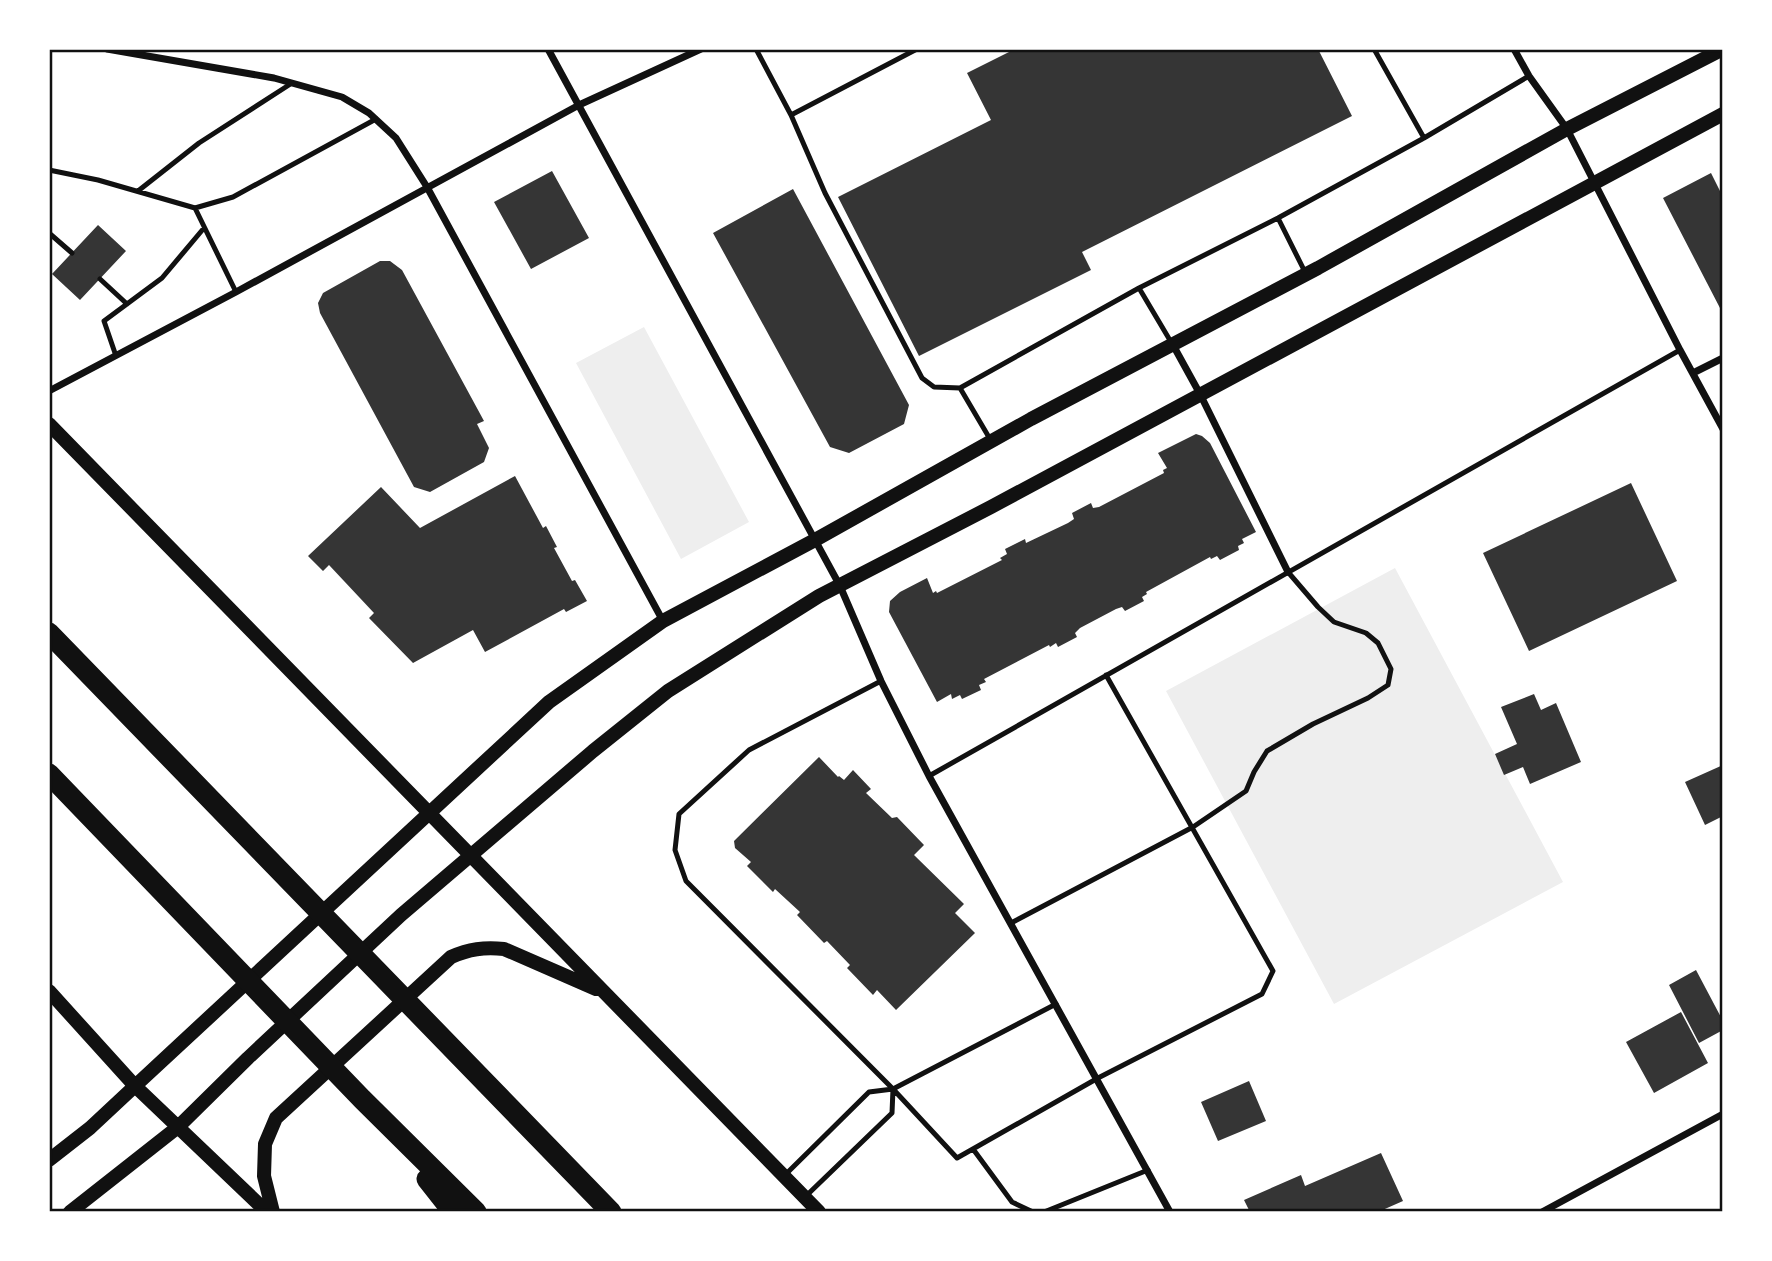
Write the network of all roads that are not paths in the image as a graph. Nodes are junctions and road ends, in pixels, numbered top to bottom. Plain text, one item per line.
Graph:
1 (107, 49) edge
2 (548, 49) edge
3 (701, 49) edge
4 (756, 49) edge
5 (898, 49) edge
6 (917, 49) edge
7 (1374, 49) edge
8 (1514, 49) edge
9 (1723, 49) edge
10 (902, 57) junction
11 (1529, 76) junction
12 (292, 83) junction
13 (579, 105) junction
14 (1723, 114) edge
15 (791, 115) junction
16 (376, 119) junction
17 (1567, 130) junction
18 (1424, 138) junction
19 (49, 170) edge
20 (1594, 184) junction
21 (426, 187) junction
22 (138, 191) junction
23 (195, 208) junction
24 (1278, 218) junction
25 (204, 228) junction
26 (49, 233) edge
27 (72, 253) dead end
28 (1306, 274) junction
29 (100, 279) dead end
30 (1139, 288) junction
31 (236, 292) junction
32 (127, 304) junction
33 (1172, 345) junction
34 (1680, 350) junction
35 (116, 356) junction
36 (1723, 358) edge
37 (1693, 373) junction
38 (960, 388) junction
39 (49, 391) edge
40 (1200, 394) junction
41 (49, 425) edge
42 (1723, 429) edge
43 (992, 441) junction
44 (815, 540) junction
45 (1288, 572) junction
46 (840, 586) junction
47 (663, 621) junction
48 (49, 633) edge
49 (1106, 675) junction
50 (881, 681) junction
51 (49, 774) edge
52 (929, 776) junction
53 (429, 813) junction
54 (1193, 827) junction
55 (472, 856) junction
56 (1011, 923) junction
57 (49, 990) edge
58 (604, 992) junction
59 (1056, 1004) junction
60 (1098, 1078) junction
61 (135, 1086) junction
62 (893, 1089) junction
63 (362, 1099) junction
64 (1723, 1114) edge
65 (178, 1128) junction
66 (973, 1149) junction
67 (49, 1160) edge
68 (1148, 1170) junction
69 (783, 1176) junction
70 (804, 1197) junction
71 (70, 1212) edge
72 (267, 1212) edge
73 (274, 1212) edge
74 (453, 1212) edge
75 (476, 1212) edge
76 (611, 1212) edge
77 (819, 1212) edge
78 (1033, 1212) edge
79 (1044, 1212) edge
80 (1170, 1212) edge
81 (1542, 1212) edge

1 - 12 street
2 - 13 street
3 - 13 street
4 - 15 lane
5 - 10 lane
6 - 10 lane
7 - 18 lane
8 - 11 street
9 - 17 main road
10 - 15 lane
11 - 17 street
11 - 18 lane
12 - 16 street
12 - 22 lane
13 - 21 street
13 - 44 street
14 - 20 main road
15 - 38 lane
16 - 21 street
16 - 23 lane
17 - 20 street
17 - 28 main road
18 - 24 lane
19 - 22 lane
20 - 34 street
20 - 40 main road
21 - 31 street
21 - 47 street
22 - 23 lane
23 - 25 lane
24 - 28 lane
24 - 30 lane
25 - 31 lane
25 - 32 lane
26 - 27 lane
28 - 33 main road
29 - 32 lane
30 - 33 lane
30 - 38 lane
31 - 35 street
32 - 35 lane
33 - 40 street
33 - 43 main road
34 - 37 street
34 - 45 lane
35 - 39 street
36 - 37 street
37 - 42 street
38 - 43 lane
40 - 45 street
40 - 46 main road
41 - 53 main road
43 - 44 main road
44 - 46 street
44 - 47 main road
45 - 49 lane
45 - 54 lane
46 - 50 street
46 - 55 main road
47 - 53 main road
48 - 76 highway
49 - 52 lane
49 - 54 lane
50 - 52 street
50 - 62 lane
51 - 63 highway
52 - 56 street
53 - 55 main road
53 - 61 main road
54 - 56 lane
54 - 60 lane
55 - 58 main road
55 - 65 main road
56 - 59 street
57 - 61 main road
58 - 69 main road
58 - 73 main road
59 - 60 street
59 - 62 lane
60 - 66 lane
60 - 68 street
61 - 65 main road
61 - 67 main road
62 - 66 lane
62 - 69 lane
62 - 70 lane
63 - 74 highway
63 - 75 highway
64 - 81 street
65 - 71 main road
65 - 72 main road
66 - 78 lane
68 - 79 lane
68 - 80 street
69 - 70 main road
70 - 77 main road

